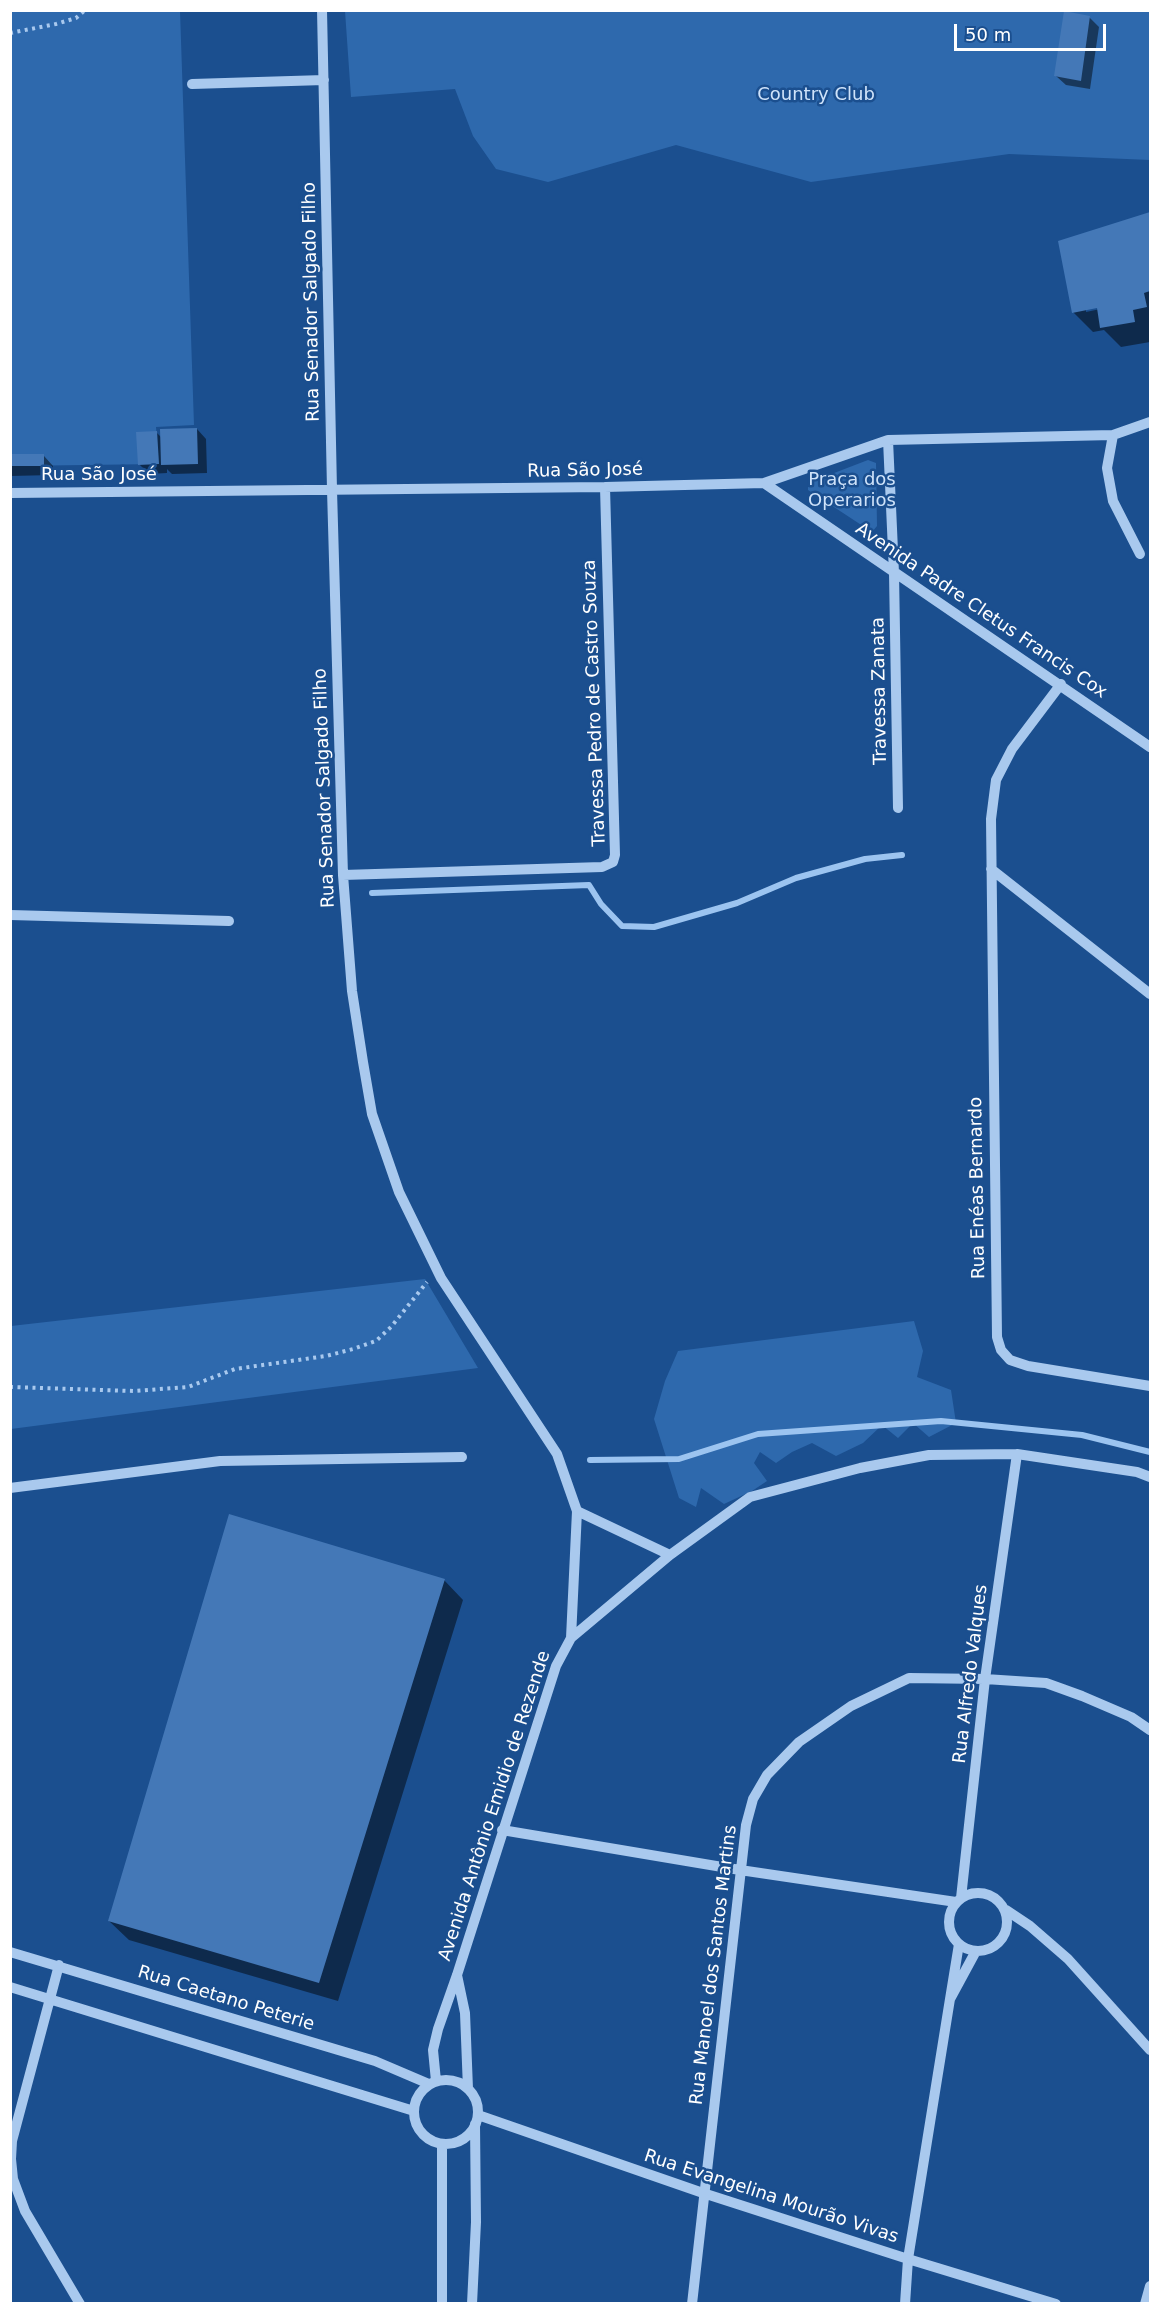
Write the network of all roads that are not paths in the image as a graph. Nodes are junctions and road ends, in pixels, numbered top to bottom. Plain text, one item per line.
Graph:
1 (322, 10) edge
2 (324, 80) junction
3 (192, 84) dead end
4 (1150, 422) edge
5 (1113, 435) junction
6 (888, 440) junction
7 (764, 483) junction
8 (605, 487) junction
9 (332, 490) junction
10 (10, 493) edge
11 (1140, 554) dead end
12 (894, 573) junction
13 (1061, 684) junction
14 (1150, 747) edge
15 (898, 808) dead end
16 (991, 869) junction
17 (343, 875) junction
18 (10, 915) edge
19 (229, 921) dead end
20 (1150, 994) edge
21 (1150, 1386) edge
22 (1017, 1454) junction
23 (462, 1457) dead end
24 (1150, 1477) edge
25 (10, 1488) edge
26 (577, 1511) junction
27 (670, 1555) junction
28 (571, 1638) junction
29 (985, 1679) junction
30 (1150, 1730) edge
31 (502, 1830) junction
32 (740, 1869) junction
33 (958, 1900) junction
34 (1006, 1910) junction
35 (959, 1944) junction
36 (976, 1951) junction
37 (10, 1952) edge
38 (59, 1965) junction
39 (457, 1975) junction
40 (10, 1987) edge
41 (50, 1998) junction
42 (950, 1999) junction
43 (1150, 2050) edge
44 (432, 2083) junction
45 (468, 2089) junction
46 (414, 2111) junction
47 (477, 2120) junction
48 (442, 2144) junction
49 (703, 2193) junction
50 (908, 2259) junction
51 (1150, 2286) edge
52 (80, 2304) edge
53 (442, 2304) edge
54 (472, 2304) edge
55 (692, 2304) edge
56 (905, 2304) edge
57 (1056, 2304) edge
58 (1145, 2304) edge

1 - 2 street, Rua Senador Salgado Filho
2 - 3 street
2 - 9 street, Rua Senador Salgado Filho
4 - 5 street, Rua São José
5 - 6 street, Rua São José
5 - 11 street
6 - 7 street, Rua São José
6 - 12 street
7 - 8 street, Rua São José
7 - 12 street, Avenida Padre Cletus Francis Cox
8 - 9 street, Rua São José
8 - 17 street, Travessa Pedro de Castro Souza
9 - 10 street, Rua São José
9 - 17 street, Rua Senador Salgado Filho
12 - 13 street, Avenida Padre Cletus Francis Cox
12 - 15 street, Travessa Zanata
13 - 14 street, Avenida Padre Cletus Francis Cox
13 - 16 street, Rua Enéas Bernardo
16 - 20 street
16 - 21 street, Rua Enéas Bernardo
17 - 26 street, Rua Senador Salgado Filho
18 - 19 street
22 - 24 street, Avenida Antônio Emidio de Rezende
22 - 27 street, Avenida Antônio Emidio de Rezende
22 - 29 street, Rua Alfredo Valques
23 - 25 street
26 - 27 street
26 - 28 street
27 - 28 street, Avenida Antônio Emidio de Rezende
28 - 31 street, Avenida Antônio Emidio de Rezende
29 - 30 street, Rua Manoel dos Santos Martins
29 - 32 street, Rua Manoel dos Santos Martins
29 - 33 street, Rua Alfredo Valques
31 - 32 street
31 - 39 street, Avenida Antônio Emidio de Rezende
32 - 33 street
32 - 49 street, Rua Manoel dos Santos Martins
33 - 34 street
33 - 35 street
34 - 36 street
34 - 43 street
35 - 36 street
35 - 42 street
36 - 42 street
37 - 38 street, Rua Caetano Peterie
38 - 41 street
38 - 44 street, Rua Caetano Peterie
39 - 44 street, Avenida Antônio Emidio de Rezende
39 - 45 street, Avenida Antônio Emidio de Rezende
40 - 41 street
41 - 46 street
41 - 52 street
42 - 50 street
44 - 45 street
44 - 46 street
45 - 47 street
46 - 48 street
47 - 48 street
47 - 49 street, Rua Evangelina Mourão Vivas
47 - 54 street
48 - 53 street
49 - 50 street, Rua Evangelina Mourão Vivas
49 - 55 street, Rua Manoel dos Santos Martins
50 - 56 street
50 - 57 street, Rua Evangelina Mourão Vivas
51 - 58 street

